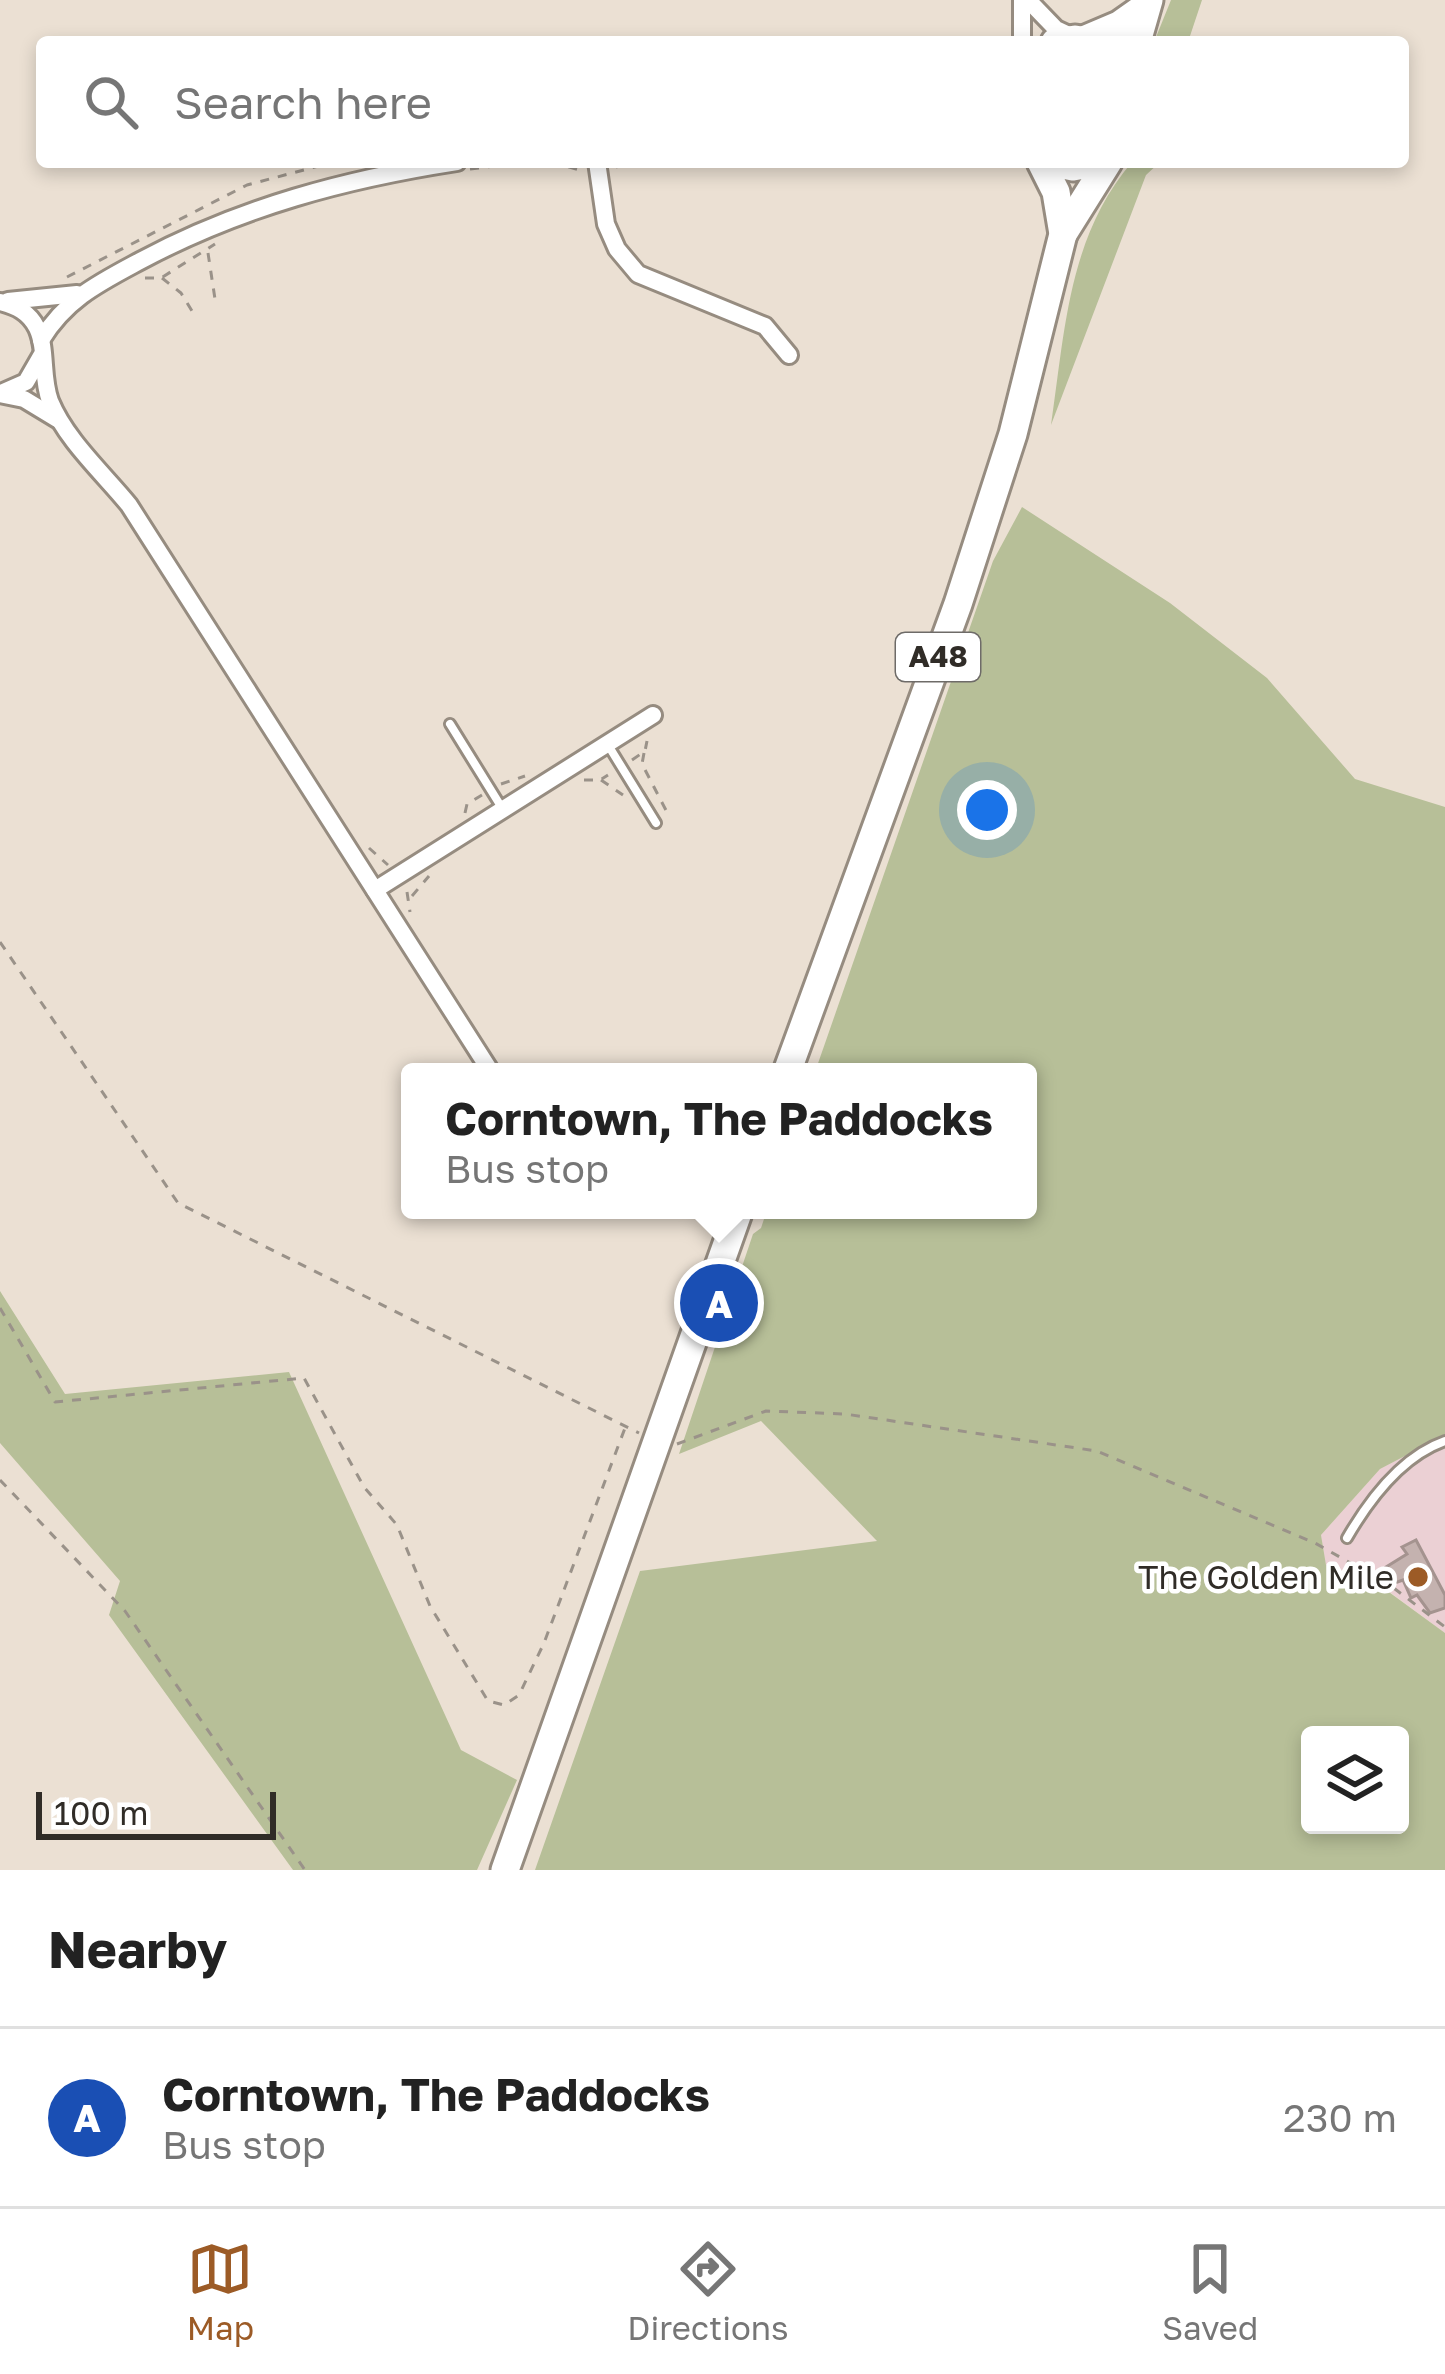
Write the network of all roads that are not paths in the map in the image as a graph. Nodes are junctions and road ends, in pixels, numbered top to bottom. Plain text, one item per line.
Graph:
1 (1025, 0) edge
2 (1147, 3) edge
3 (1022, 36) edge
4 (1069, 36) edge
5 (1089, 36) edge
6 (1139, 36) edge
7 (448, 168) edge
8 (598, 168) edge
9 (1044, 168) edge
10 (1100, 168) edge
11 (1063, 234) junction
12 (78, 294) junction
13 (0, 302) edge
14 (41, 348) junction
15 (789, 355) dead end
16 (0, 394) edge
17 (62, 423) junction
18 (653, 715) dead end
19 (450, 724) dead end
20 (607, 744) junction
21 (503, 809) junction
22 (656, 823) dead end
23 (375, 890) junction
24 (485, 1063) edge
25 (790, 1063) edge
26 (736, 1219) edge
27 (1445, 1441) edge
28 (1347, 1538) dead end
29 (505, 1870) edge

1 - 3 street
1 - 4 street
2 - 5 main road
2 - 6 main road
7 - 12 street
8 - 15 street
9 - 11 main road, A48
10 - 11 main road, A48
11 - 25 main road, A48
12 - 13 street
12 - 14 street
13 - 14 street
14 - 16 street
14 - 17 street
16 - 17 street
17 - 23 street
18 - 20 street
19 - 21 lane
20 - 21 street
20 - 22 lane
21 - 23 street
23 - 24 street
26 - 29 main road
27 - 28 lane

